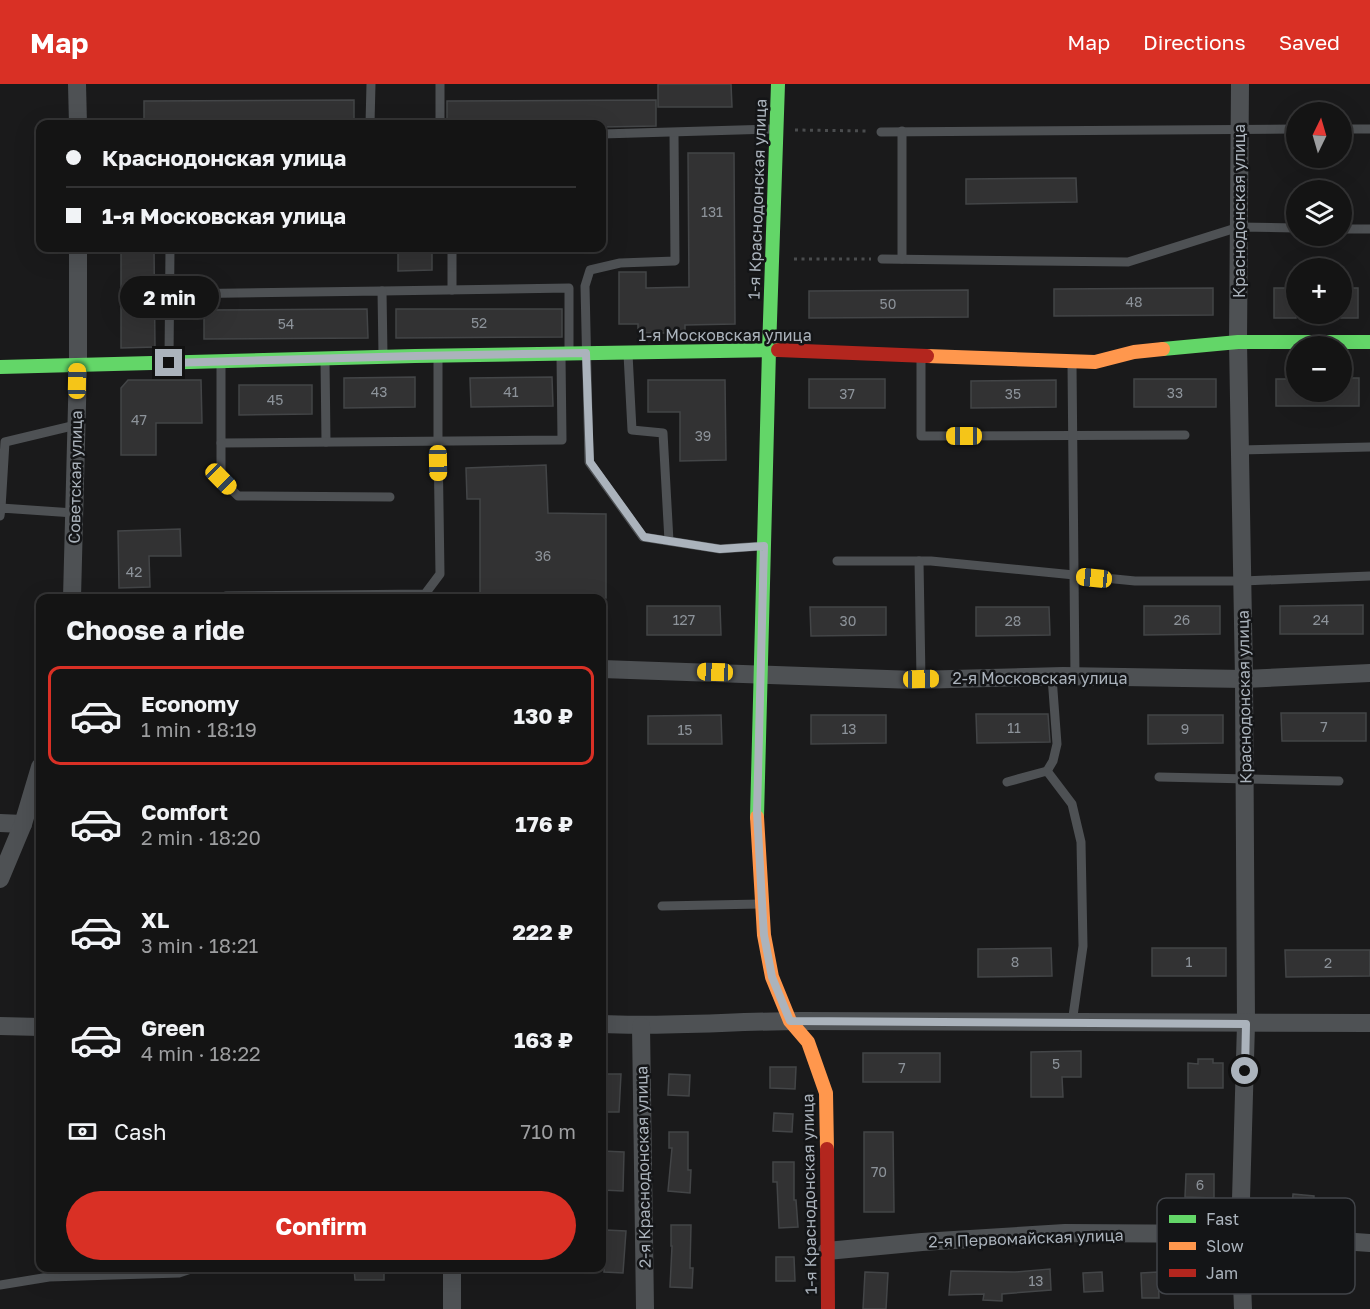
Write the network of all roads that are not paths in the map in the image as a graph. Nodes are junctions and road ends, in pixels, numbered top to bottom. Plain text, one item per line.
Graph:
1 (77, 84) edge
2 (371, 84) edge
3 (440, 84) edge
4 (778, 84) edge
5 (1240, 84) edge
6 (78, 120) edge
7 (370, 120) edge
8 (440, 120) edge
9 (1240, 128) junction
10 (776, 129) junction
11 (1286, 129) edge
12 (1352, 129) edge
13 (1370, 129) edge
14 (902, 131) junction
15 (881, 132) road end
16 (674, 133) junction
17 (606, 134) edge
18 (1239, 227) junction
19 (1286, 228) edge
20 (1352, 229) edge
21 (1370, 230) edge
22 (78, 252) edge
23 (170, 252) edge
24 (452, 252) edge
25 (882, 259) road end
26 (902, 259) junction
27 (452, 290) junction
28 (382, 291) junction
29 (170, 294) junction
30 (1238, 342) junction
31 (1370, 342) edge
32 (769, 350) junction
33 (628, 352) junction
34 (565, 353) junction
35 (586, 353) junction
36 (438, 355) junction
37 (921, 356) junction
38 (383, 357) junction
39 (325, 358) junction
40 (1072, 361) junction
41 (221, 362) junction
42 (169, 363) junction
43 (78, 366) junction
44 (0, 367) edge
45 (76, 425) junction
46 (1185, 435) dead end
47 (1072, 436) junction
48 (438, 441) junction
49 (326, 442) junction
50 (221, 443) junction
51 (1370, 447) edge
52 (1240, 450) junction
53 (390, 497) dead end
54 (1, 508) edge
55 (74, 513) junction
56 (0, 516) edge
57 (669, 541) junction
58 (764, 546) junction
59 (837, 561) dead end
60 (919, 561) junction
61 (1074, 576) junction
62 (1370, 576) edge
63 (1243, 581) junction
64 (72, 594) edge
65 (424, 594) edge
66 (606, 669) edge
67 (761, 674) junction
68 (1370, 674) edge
69 (1052, 677) junction
70 (1075, 677) junction
71 (921, 679) junction
72 (1244, 679) junction
73 (1047, 771) junction
74 (1159, 777) dead end
75 (1245, 779) junction
76 (36, 780) edge
77 (1339, 781) dead end
78 (1007, 782) dead end
79 (0, 823) edge
80 (23, 824) junction
81 (0, 879) edge
82 (762, 904) junction
83 (662, 906) dead end
84 (790, 1021) junction
85 (1072, 1023) junction
86 (1370, 1023) edge
87 (606, 1024) edge
88 (1246, 1024) junction
89 (0, 1026) edge
90 (641, 1026) junction
91 (36, 1027) edge
92 (1241, 1198) edge
93 (1157, 1234) edge
94 (1355, 1242) edge
95 (1370, 1243) edge
96 (827, 1251) junction
97 (182, 1272) edge
98 (452, 1272) edge
99 (0, 1285) edge
100 (1242, 1294) edge
101 (452, 1309) edge
102 (645, 1309) edge
103 (828, 1309) edge
104 (1243, 1309) edge

1 - 6 street
2 - 7 lane
3 - 8 lane
4 - 10 street, 1-я Краснодонская улица
5 - 9 street, Краснодонская улица
9 - 11 lane
9 - 14 lane
9 - 18 street, Краснодонская улица
10 - 16 lane
10 - 32 street, 1-я Краснодонская улица
12 - 13 lane
14 - 15 lane
14 - 26 lane
16 - 17 lane
16 - 35 lane
18 - 19 lane
18 - 26 lane
18 - 30 street, Краснодонская улица
20 - 21 lane
22 - 43 street, Советская улица
23 - 29 lane
24 - 27 lane
25 - 26 lane
27 - 28 lane
27 - 34 lane
28 - 29 lane
28 - 38 lane
29 - 42 lane
30 - 31 street, 1-я Московская улица
30 - 40 street, 1-я Московская улица
30 - 52 street, Краснодонская улица
32 - 33 street, 1-я Московская улица
32 - 37 street, 1-я Московская улица
32 - 58 street, 1-я Краснодонская улица
33 - 35 street, 1-я Московская улица
33 - 57 lane
34 - 35 street, 1-я Московская улица
34 - 36 street, 1-я Московская улица
34 - 48 lane
35 - 57 lane
36 - 38 street, 1-я Московская улица
36 - 48 lane
37 - 40 street, 1-я Московская улица
37 - 47 lane
38 - 39 street, 1-я Московская улица
39 - 41 street, 1-я Московская улица
39 - 49 lane
40 - 47 lane
41 - 42 street, 1-я Московская улица
41 - 50 lane
42 - 43 street, 1-я Московская улица
43 - 44 street, 1-я Московская улица
43 - 45 street, Советская улица
45 - 54 lane
45 - 55 street, Советская улица
46 - 47 lane
47 - 61 lane
48 - 49 lane
48 - 65 lane
49 - 50 lane
50 - 53 lane
51 - 52 lane
52 - 63 street, Краснодонская улица
54 - 55 lane
54 - 56 lane
55 - 64 street, Советская улица
57 - 58 lane
58 - 67 street, 1-я Краснодонская улица
59 - 60 lane
60 - 61 lane
60 - 71 lane
61 - 63 lane
61 - 70 lane
62 - 63 lane
63 - 72 street, Краснодонская улица
66 - 67 street, 2-я Московская улица
67 - 71 street, 2-я Московская улица
67 - 82 street, 1-я Краснодонская улица
68 - 72 street, 2-я Московская улица
69 - 70 street, 2-я Московская улица
69 - 71 street, 2-я Московская улица
69 - 73 lane
70 - 72 street, 2-я Московская улица
72 - 75 street, Краснодонская улица
73 - 78 lane
73 - 85 lane
74 - 75 lane
75 - 77 lane
75 - 88 street, Краснодонская улица
76 - 80 street
79 - 80 street
80 - 81 street
82 - 83 lane
82 - 84 street, 1-я Краснодонская улица
84 - 85 street
84 - 90 street
84 - 96 street, 1-я Краснодонская улица
85 - 88 street
86 - 88 street
87 - 90 street
88 - 92 street, Краснодонская улица
89 - 91 street
90 - 102 street, 2-я Краснодонская улица
93 - 96 street, 2-я Первомайская улица
94 - 95 street, 2-я Первомайская улица
96 - 103 street, 1-я Краснодонская улица
97 - 99 lane
98 - 101 street
100 - 104 street, Краснодонская улица

